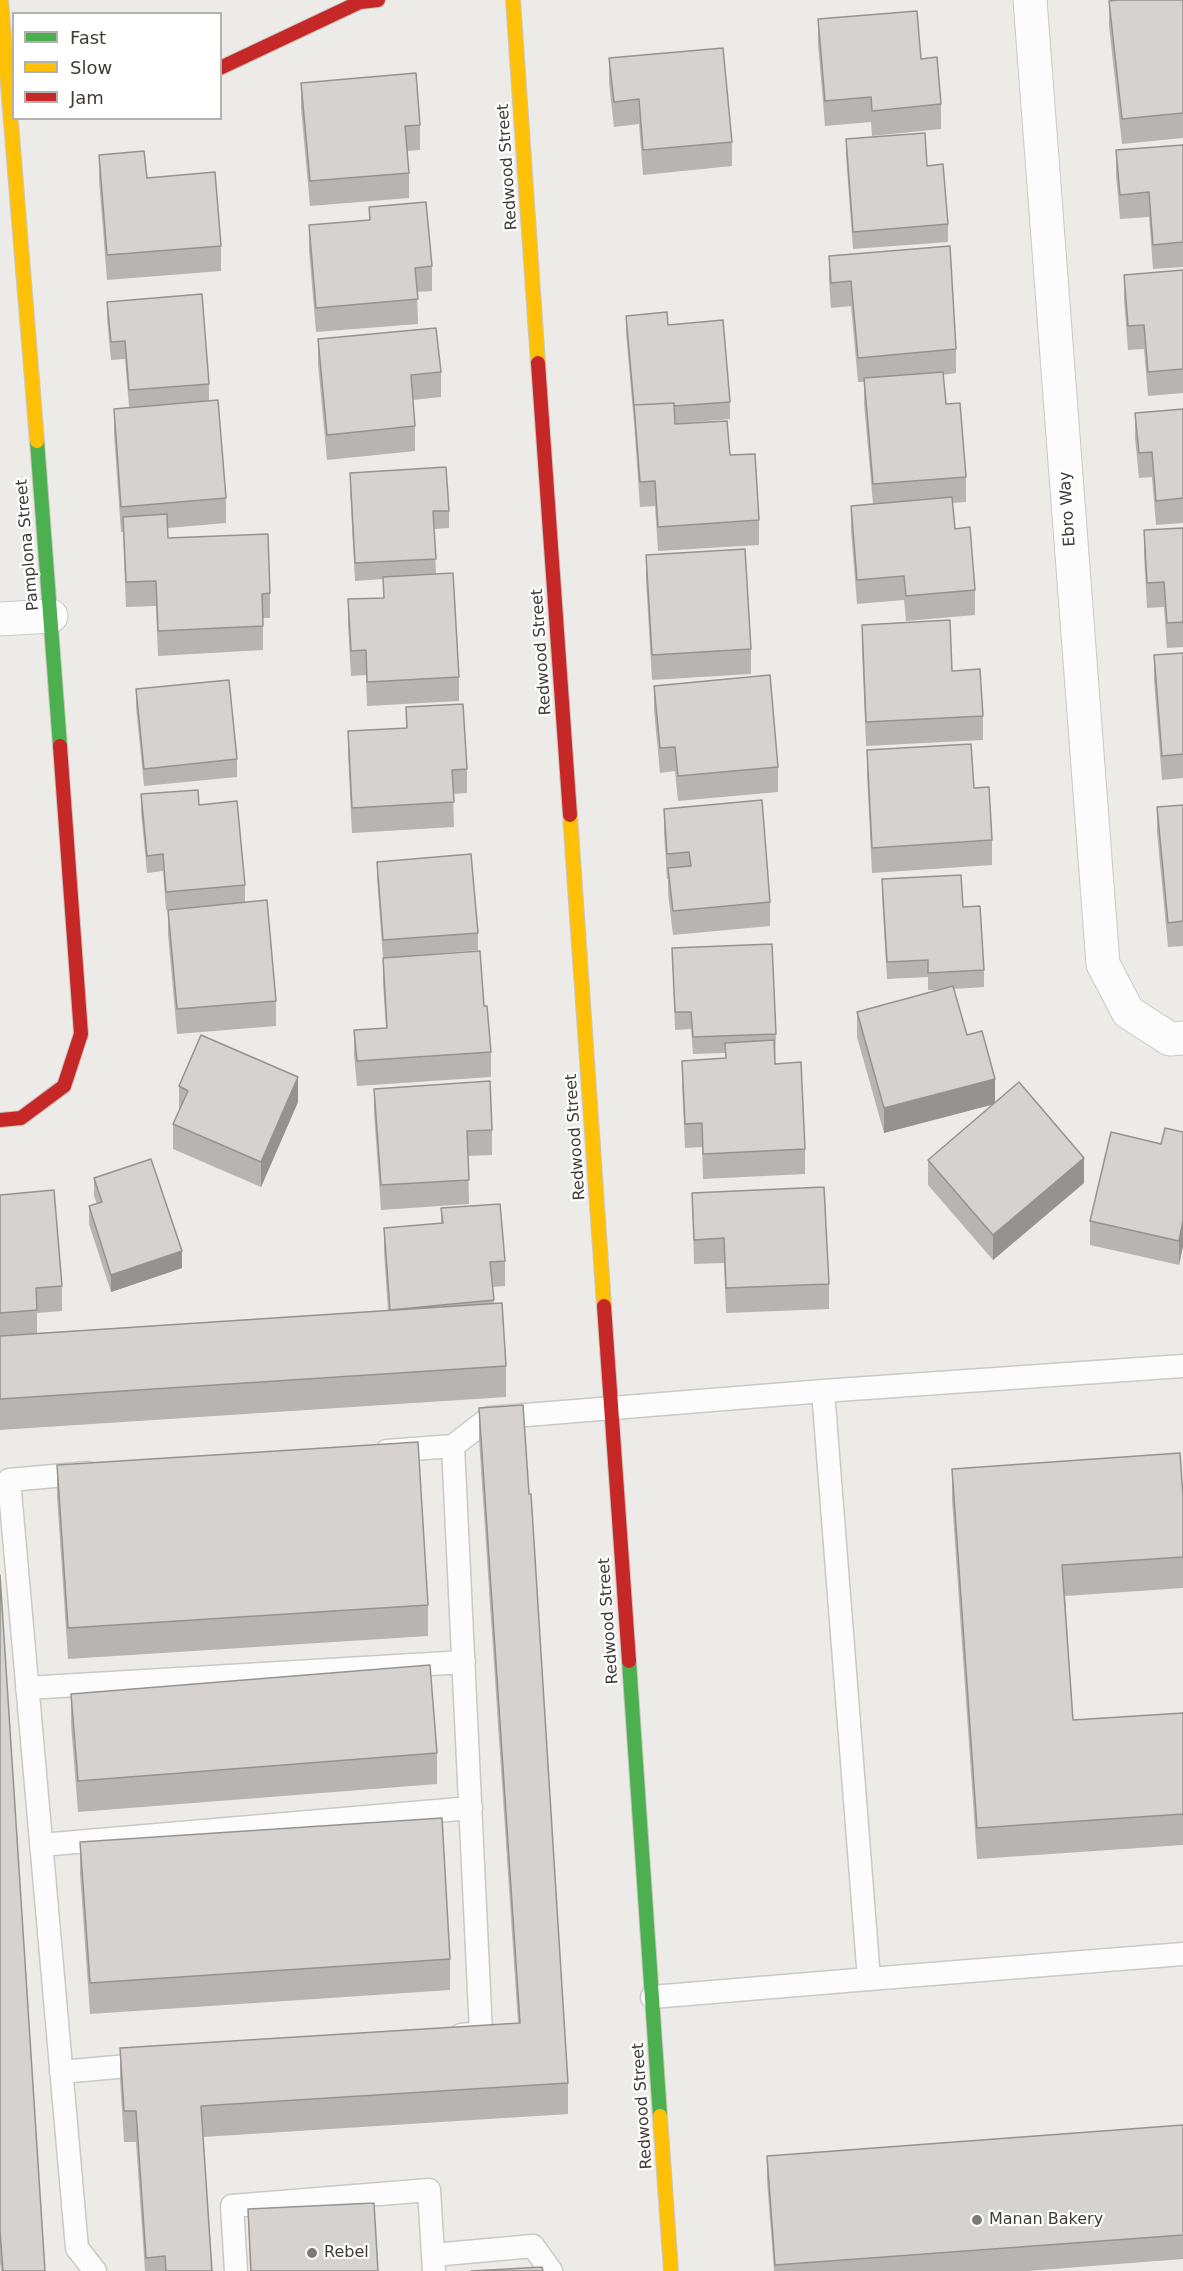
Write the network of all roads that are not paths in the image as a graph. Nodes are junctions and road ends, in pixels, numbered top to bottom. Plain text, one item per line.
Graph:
1 (1, 0) edge
2 (378, 0) edge
3 (513, 0) edge
4 (1030, 0) edge
5 (222, 67) edge
6 (8, 114) edge
7 (51, 616) junction
8 (0, 619) edge
9 (1183, 1038) edge
10 (0, 1120) edge
11 (1183, 1366) edge
12 (823, 1391) junction
13 (611, 1408) junction
14 (453, 1446) junction
15 (371, 1452) edge
16 (114, 1472) edge
17 (464, 1662) junction
18 (27, 1688) junction
19 (471, 1808) junction
20 (41, 1845) junction
21 (1183, 1954) edge
22 (869, 1979) junction
23 (652, 1997) junction
24 (435, 2037) edge
25 (166, 2062) edge
26 (61, 2072) junction
27 (434, 2263) edge
28 (95, 2271) edge
29 (236, 2271) edge
30 (551, 2271) edge
31 (671, 2271) edge

1 - 6 street, Pamplona Street
2 - 5 street
3 - 13 street, Redwood Street
4 - 9 street, Ebro Way
6 - 7 street, Pamplona Street
7 - 8 street
7 - 10 street, Pamplona Street
11 - 12 lane
12 - 13 lane
12 - 22 lane
13 - 14 lane
13 - 23 street, Redwood Street
14 - 15 lane
14 - 17 lane
16 - 18 lane
17 - 18 lane
17 - 19 lane
18 - 20 lane
19 - 20 lane
19 - 24 lane
20 - 26 lane
21 - 22 lane
22 - 23 lane
23 - 31 street, Redwood Street
25 - 26 lane
26 - 28 lane
27 - 29 lane
27 - 30 lane

